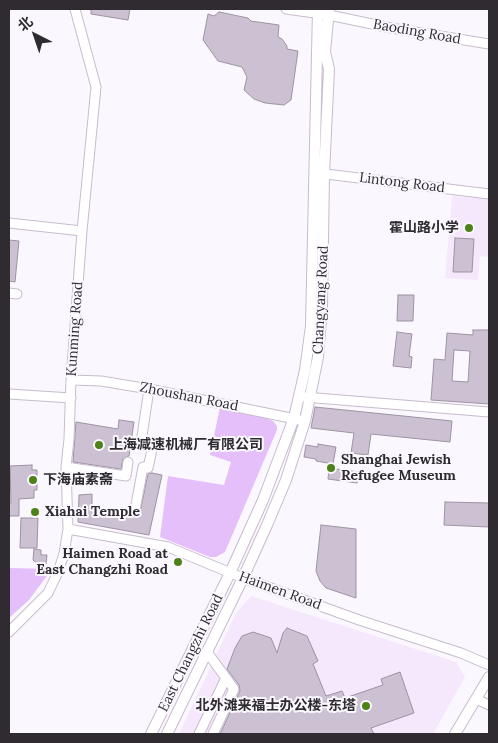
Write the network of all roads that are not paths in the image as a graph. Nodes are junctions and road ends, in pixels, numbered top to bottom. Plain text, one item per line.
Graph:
1 (75, 9) edge
2 (286, 9) edge
3 (318, 11) edge
4 (329, 12) edge
5 (489, 44) edge
6 (319, 173) junction
7 (489, 194) edge
8 (9, 222) edge
9 (82, 231) junction
10 (71, 380) junction
11 (149, 389) junction
12 (9, 394) edge
13 (299, 397) junction
14 (71, 398) junction
15 (310, 398) junction
16 (489, 412) edge
17 (294, 418) junction
18 (305, 420) junction
19 (128, 462) dead end
20 (66, 467) junction
21 (136, 510) dead end
22 (68, 529) junction
23 (230, 573) junction
24 (243, 578) junction
25 (9, 632) edge
26 (207, 652) junction
27 (489, 665) edge
28 (489, 677) edge
29 (226, 678) junction
30 (476, 699) junction
31 (489, 706) edge
32 (151, 734) edge
33 (167, 734) edge
34 (199, 734) edge
35 (212, 734) edge
36 (455, 734) edge

1 - 9 street, Kunming Road
2 - 3 street, Baoding Road
3 - 4 street, Baoding Road
3 - 6 main road, Changyang Road
4 - 5 street, Baoding Road
4 - 6 main road, Changyang Road
6 - 7 street, Lintong Road
6 - 13 main road, Changyang Road
6 - 15 main road, Changyang Road
8 - 9 street
9 - 10 street, Kunming Road
10 - 11 street, Zhoushan Road
10 - 14 street, Kunming Road
11 - 17 street, Zhoushan Road
11 - 21 street
12 - 14 street
13 - 15 street
13 - 17 main road, Changyang Road
14 - 20 street, Kunming Road
15 - 16 street
15 - 18 main road, Changyang Road
17 - 18 street, Zhoushan Road
17 - 23 main road, Changyang Road
18 - 24 main road, Changyang Road
19 - 20 street
20 - 22 street, Kunming Road
22 - 23 street, Haimen Road
22 - 25 street, Kunming Road
23 - 24 street, Haimen Road
23 - 32 main road, East Changzhi Road
24 - 26 main road, East Changzhi Road
24 - 27 street, Haimen Road
26 - 29 street
26 - 33 main road, East Changzhi Road
28 - 30 main road
29 - 34 street
29 - 35 street
30 - 31 street
30 - 36 main road

